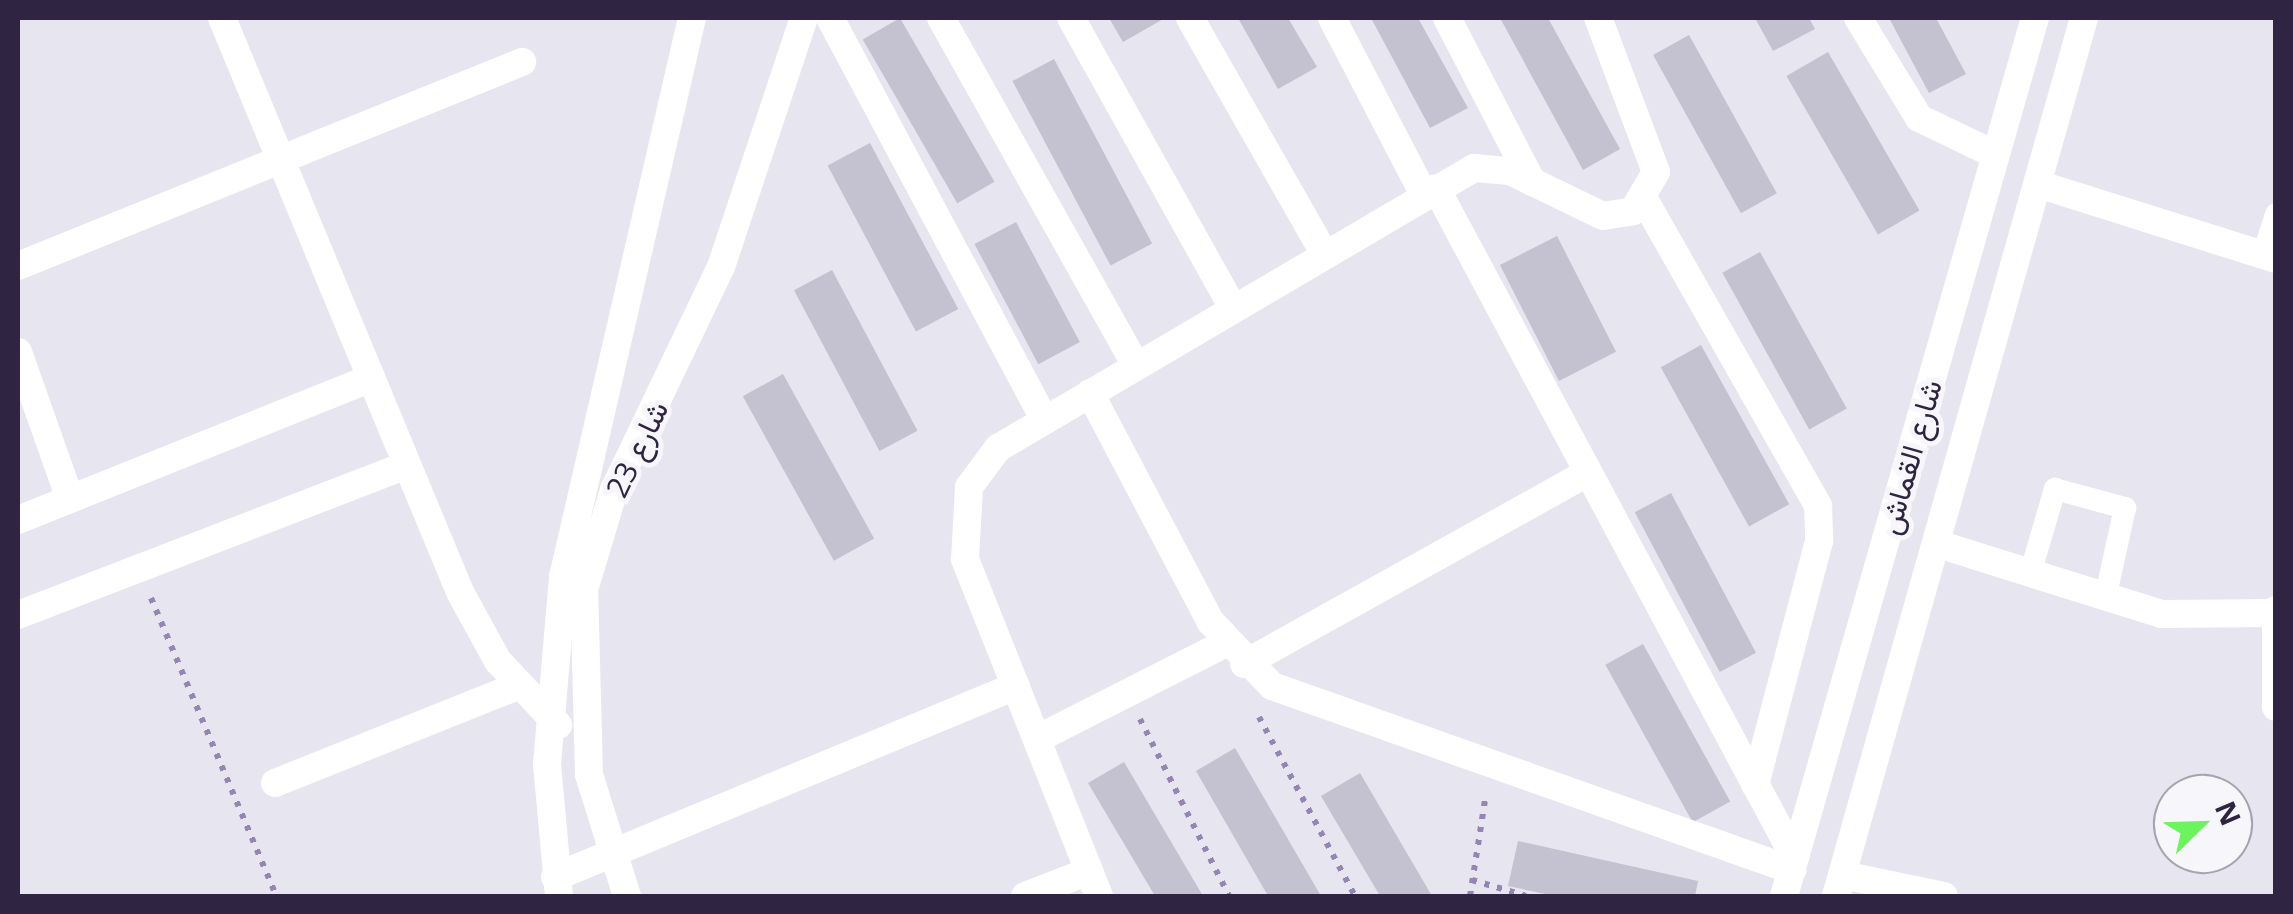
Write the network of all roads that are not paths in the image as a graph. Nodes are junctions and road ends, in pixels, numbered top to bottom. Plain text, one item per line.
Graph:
1 (222, 18) edge
2 (692, 18) edge
3 (804, 18) edge
4 (830, 18) edge
5 (941, 18) edge
6 (1072, 18) edge
7 (1190, 18) edge
8 (1332, 18) edge
9 (1447, 18) edge
10 (1598, 18) edge
11 (1858, 18) edge
12 (2035, 18) edge
13 (2084, 18) edge
14 (522, 62) dead end
15 (1996, 155) junction
16 (282, 164) junction
17 (1532, 182) junction
18 (2042, 186) junction
19 (1430, 192) junction
20 (1645, 202) junction
21 (2276, 214) edge
22 (1324, 253) junction
23 (2269, 257) edge
24 (18, 266) edge
25 (1232, 306) junction
26 (18, 352) edge
27 (1136, 364) junction
28 (372, 378) junction
29 (1090, 392) junction
30 (1045, 420) junction
31 (406, 465) junction
32 (1585, 474) junction
33 (70, 499) junction
34 (18, 520) edge
35 (1938, 544) junction
36 (2030, 574) junction
37 (2105, 599) junction
38 (2275, 612) edge
39 (18, 615) edge
40 (1235, 654) junction
41 (518, 686) junction
42 (1016, 686) junction
43 (2276, 707) edge
44 (550, 720) junction
45 (1038, 739) junction
46 (585, 742) junction
47 (276, 783) dead end
48 (1756, 785) junction
49 (610, 855) junction
50 (1790, 875) edge
51 (1094, 884) edge
52 (1840, 886) edge
53 (557, 887) edge
54 (627, 896) edge
55 (1025, 896) edge
56 (1944, 896) edge

1 - 16 street
2 - 44 street, شارع 23
3 - 46 street, شارع 23
4 - 30 street
5 - 27 street
6 - 25 street
7 - 22 street
8 - 19 street
9 - 17 street
10 - 20 street
11 - 15 street
12 - 15 street, شارع القماش
13 - 18 street, شارع القماش
14 - 16 street
15 - 50 street, شارع القماش
16 - 24 street
16 - 28 street
17 - 19 street
17 - 20 street
18 - 23 street
18 - 35 street, شارع القماش
19 - 22 street
19 - 32 street
20 - 48 street
21 - 23 lane
22 - 25 street
25 - 27 street
26 - 33 street
27 - 29 street
28 - 31 street
28 - 33 street
29 - 30 street
29 - 40 street
30 - 42 street
31 - 39 street
31 - 41 street
32 - 40 street
32 - 48 street
33 - 34 street
35 - 36 street
35 - 52 street, شارع القماش
36 - 37 street
36 - 37 lane
37 - 38 street
38 - 43 street
40 - 45 street
40 - 50 street
41 - 44 street
41 - 47 street
42 - 45 street
42 - 49 street
44 - 46 street
44 - 53 street, شارع 23
45 - 51 street
46 - 49 street, شارع 23
48 - 50 street
49 - 53 street
49 - 54 street, شارع 23
51 - 55 street
52 - 56 street

